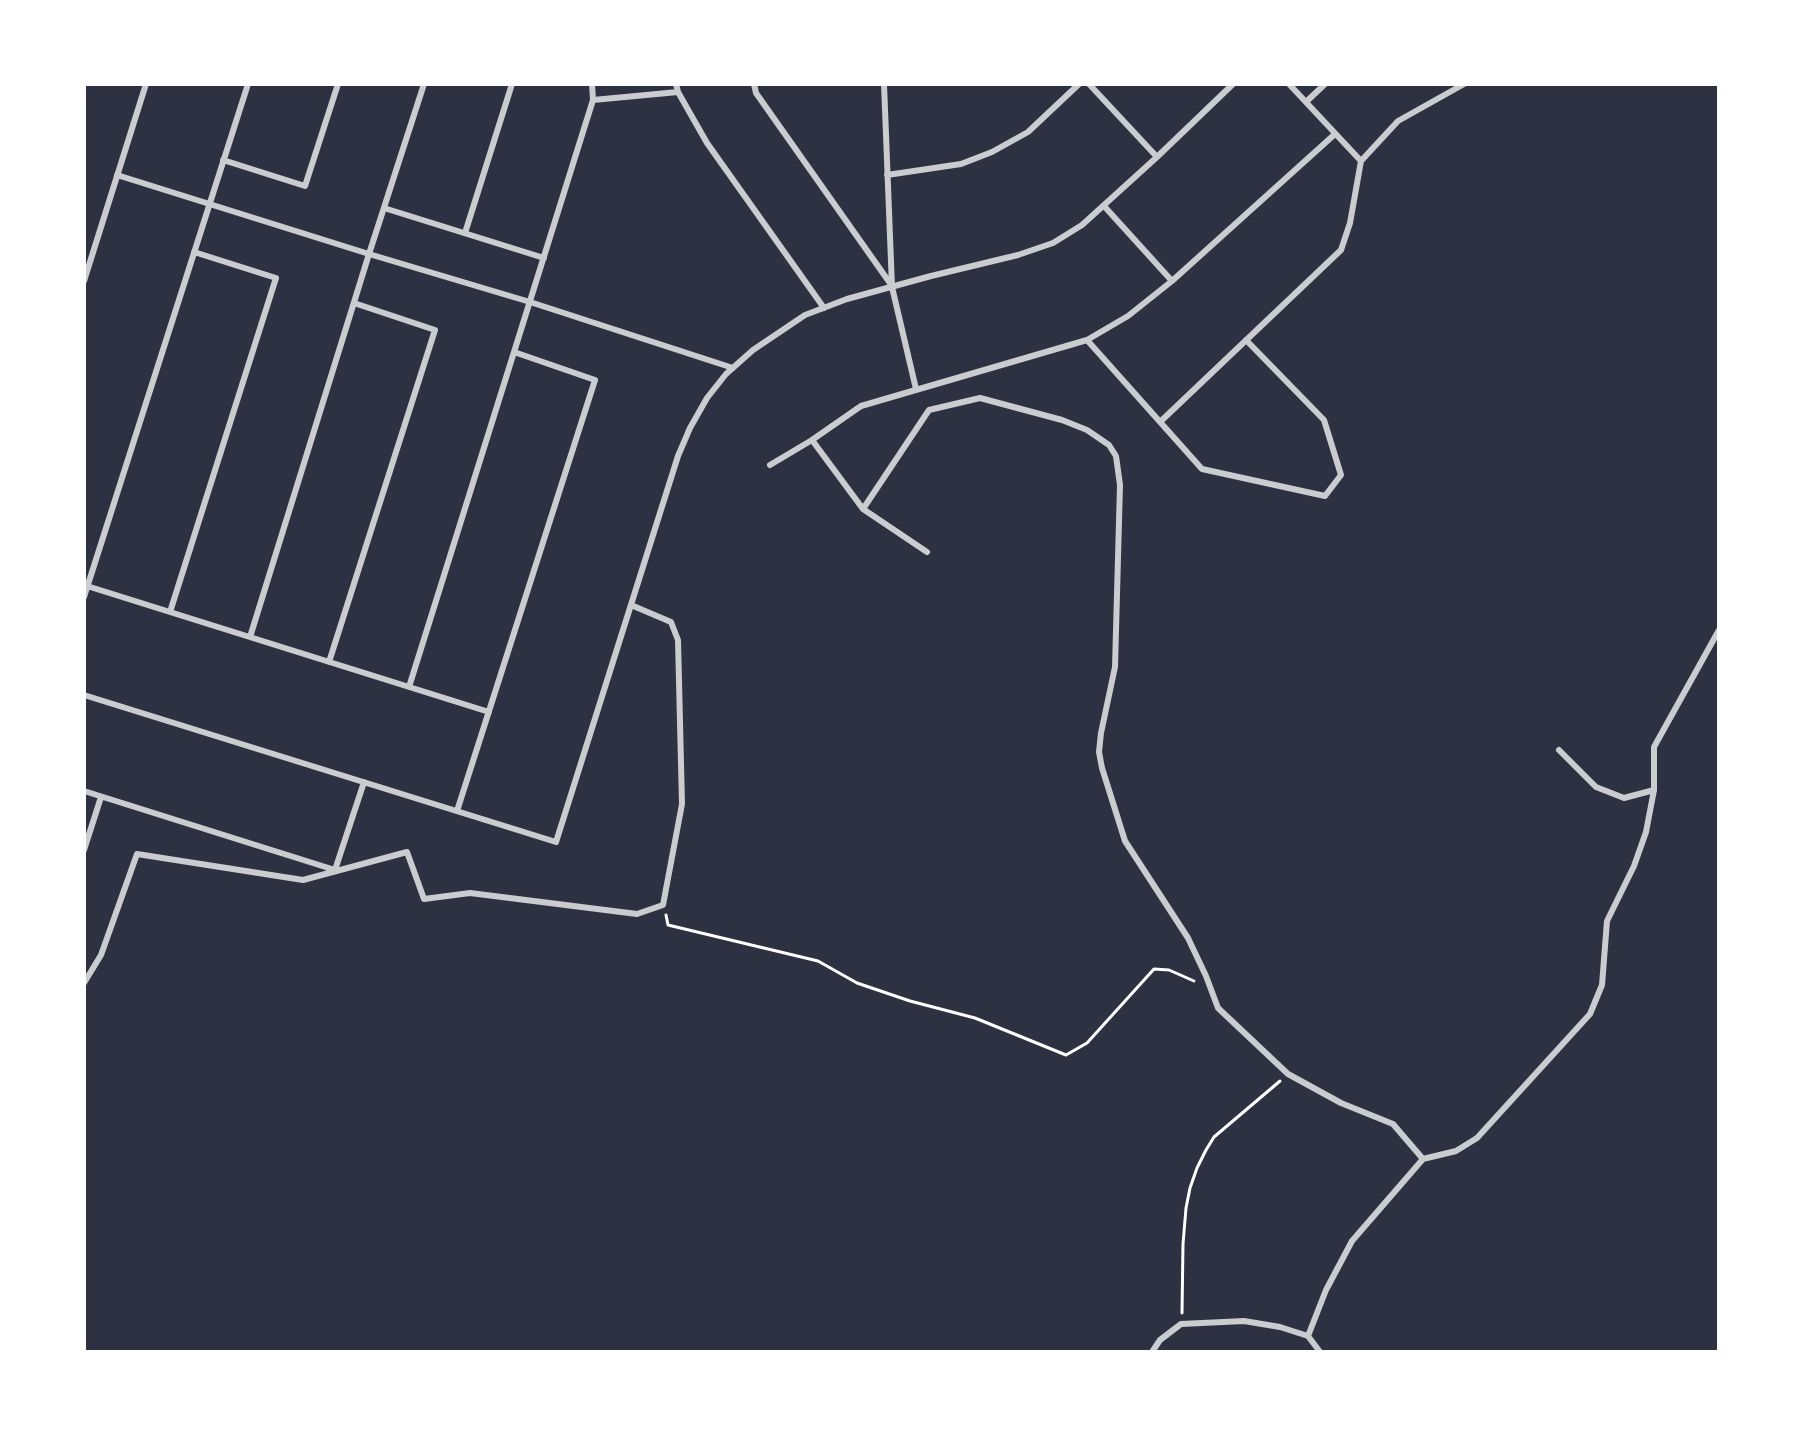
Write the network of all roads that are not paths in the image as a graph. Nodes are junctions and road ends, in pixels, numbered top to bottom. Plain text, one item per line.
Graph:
1 (146, 84) edge
2 (248, 84) edge
3 (338, 84) edge
4 (424, 84) edge
5 (512, 84) edge
6 (592, 84) edge
7 (754, 84) edge
8 (884, 84) edge
9 (1079, 84) edge
10 (1089, 84) edge
11 (1233, 84) edge
12 (1289, 84) edge
13 (1325, 84) edge
14 (1464, 84) edge
15 (677, 88) edge
16 (593, 100) junction
17 (1306, 102) junction
18 (1335, 134) junction
19 (1158, 157) junction
20 (223, 160) junction
21 (1361, 161) junction
22 (117, 175) junction
23 (887, 175) junction
24 (210, 204) junction
25 (1104, 206) junction
26 (384, 208) junction
27 (465, 234) junction
28 (194, 252) junction
29 (369, 254) junction
30 (544, 258) junction
31 (84, 281) edge
32 (1172, 281) junction
33 (892, 287) junction
34 (530, 302) junction
35 (354, 303) junction
36 (824, 308) junction
37 (1087, 340) junction
38 (1246, 340) junction
39 (514, 352) junction
40 (733, 368) junction
41 (916, 389) junction
42 (1160, 422) junction
43 (812, 440) junction
44 (770, 465) dead end
45 (863, 510) junction
46 (927, 552) dead end
47 (87, 586) junction
48 (84, 597) edge
49 (631, 605) junction
50 (170, 612) junction
51 (1719, 630) edge
52 (250, 637) junction
53 (329, 662) junction
54 (409, 687) junction
55 (84, 695) edge
56 (489, 712) junction
57 (1559, 750) dead end
58 (364, 782) junction
59 (1654, 790) junction
60 (84, 792) edge
61 (101, 797) junction
62 (457, 812) junction
63 (84, 850) edge
64 (335, 870) junction
65 (84, 983) edge
66 (1423, 1159) junction
67 (1308, 1336) junction
68 (1152, 1352) edge
69 (1320, 1352) edge

1 - 22 street
2 - 20 street
3 - 20 street
4 - 26 street
5 - 27 street
6 - 16 street
7 - 33 street
8 - 23 street
9 - 23 street
10 - 19 street
11 - 19 street
12 - 17 street
13 - 17 street
14 - 21 street
15 - 16 street
15 - 36 street
16 - 30 street
17 - 18 street
18 - 21 street
18 - 32 street
19 - 25 street
20 - 24 street
21 - 38 street
22 - 24 street
22 - 31 street
23 - 33 street
24 - 28 street
24 - 29 street
25 - 32 street
25 - 33 street
26 - 27 street
26 - 29 street
27 - 30 street
28 - 47 street
28 - 50 street
29 - 34 street
29 - 35 street
30 - 34 street
32 - 37 street
33 - 36 street
33 - 41 street
34 - 39 street
34 - 40 street
35 - 52 street
35 - 53 street
36 - 40 street
37 - 41 street
37 - 42 street
38 - 42 street
38 - 42 street
39 - 54 street
39 - 56 street
40 - 49 street
41 - 43 street
43 - 44 street
43 - 45 street
45 - 46 street
45 - 66 street
47 - 48 street
47 - 50 street
49 - 62 street
49 - 64 street
50 - 52 street
51 - 59 street
52 - 53 street
53 - 54 street
54 - 56 street
55 - 58 street
56 - 62 street
57 - 59 street
58 - 62 street
58 - 64 street
59 - 66 street
60 - 61 street
61 - 63 street
61 - 64 street
64 - 65 street
66 - 67 street
67 - 68 street
67 - 69 street

